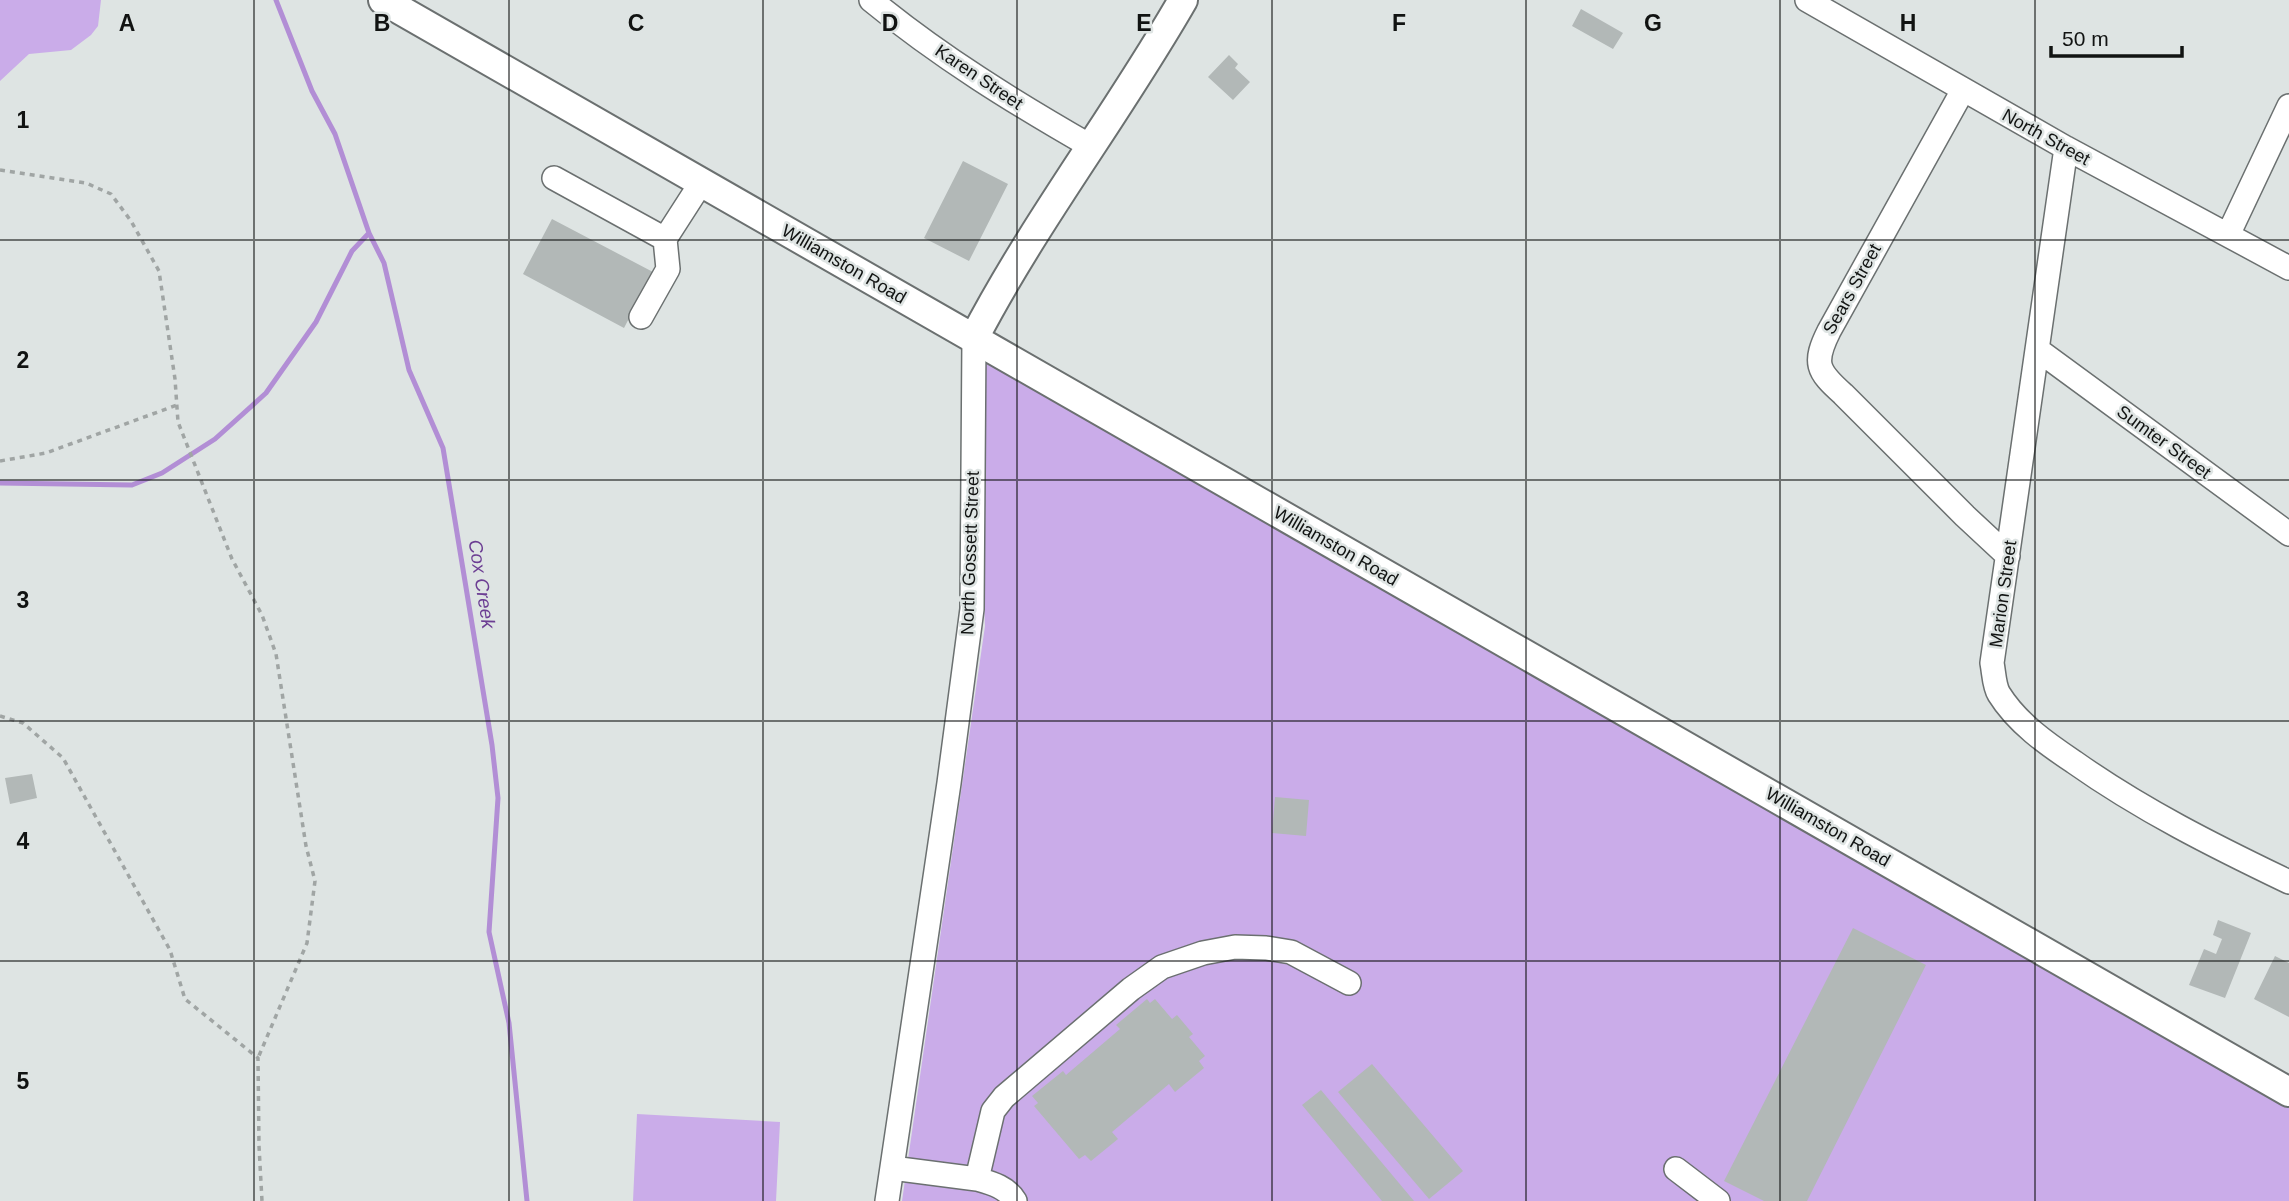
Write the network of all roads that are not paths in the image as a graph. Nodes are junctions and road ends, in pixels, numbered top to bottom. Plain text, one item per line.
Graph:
1 (383, 0) edge
2 (870, 0) edge
3 (1183, 0) edge
4 (1807, 0) edge
5 (1963, 90) junction
6 (2289, 106) edge
7 (1092, 147) junction
8 (2066, 148) junction
9 (554, 178) dead end
10 (701, 183) junction
11 (2228, 235) junction
12 (665, 239) junction
13 (2289, 268) edge
14 (641, 317) dead end
15 (974, 338) junction
16 (2038, 350) junction
17 (2289, 534) edge
18 (2008, 556) junction
19 (2289, 882) edge
20 (1349, 983) dead end
21 (2289, 1092) edge
22 (892, 1168) junction
23 (1676, 1169) dead end
24 (977, 1179) junction
25 (887, 1201) edge
26 (1015, 1201) edge
27 (1718, 1201) edge

1 - 10 main road, Williamston Road
2 - 7 street, Karen Street
3 - 7 main road, North Gossett Street
4 - 5 street, North Street
5 - 8 street, North Street
5 - 18 street, Sears Street
6 - 11 street
7 - 15 main road, North Gossett Street
8 - 11 street, North Street
8 - 16 street, Marion Street
9 - 12 street
10 - 12 street
10 - 15 main road, Williamston Road
11 - 13 street, North Street
12 - 14 street
15 - 21 main road, Williamston Road
15 - 22 street, North Gossett Street
16 - 17 street, Sumter Street
16 - 18 street, Marion Street
18 - 19 street, Marion Street
20 - 24 street
22 - 24 street
22 - 25 street, North Gossett Street
23 - 27 street
24 - 26 street

